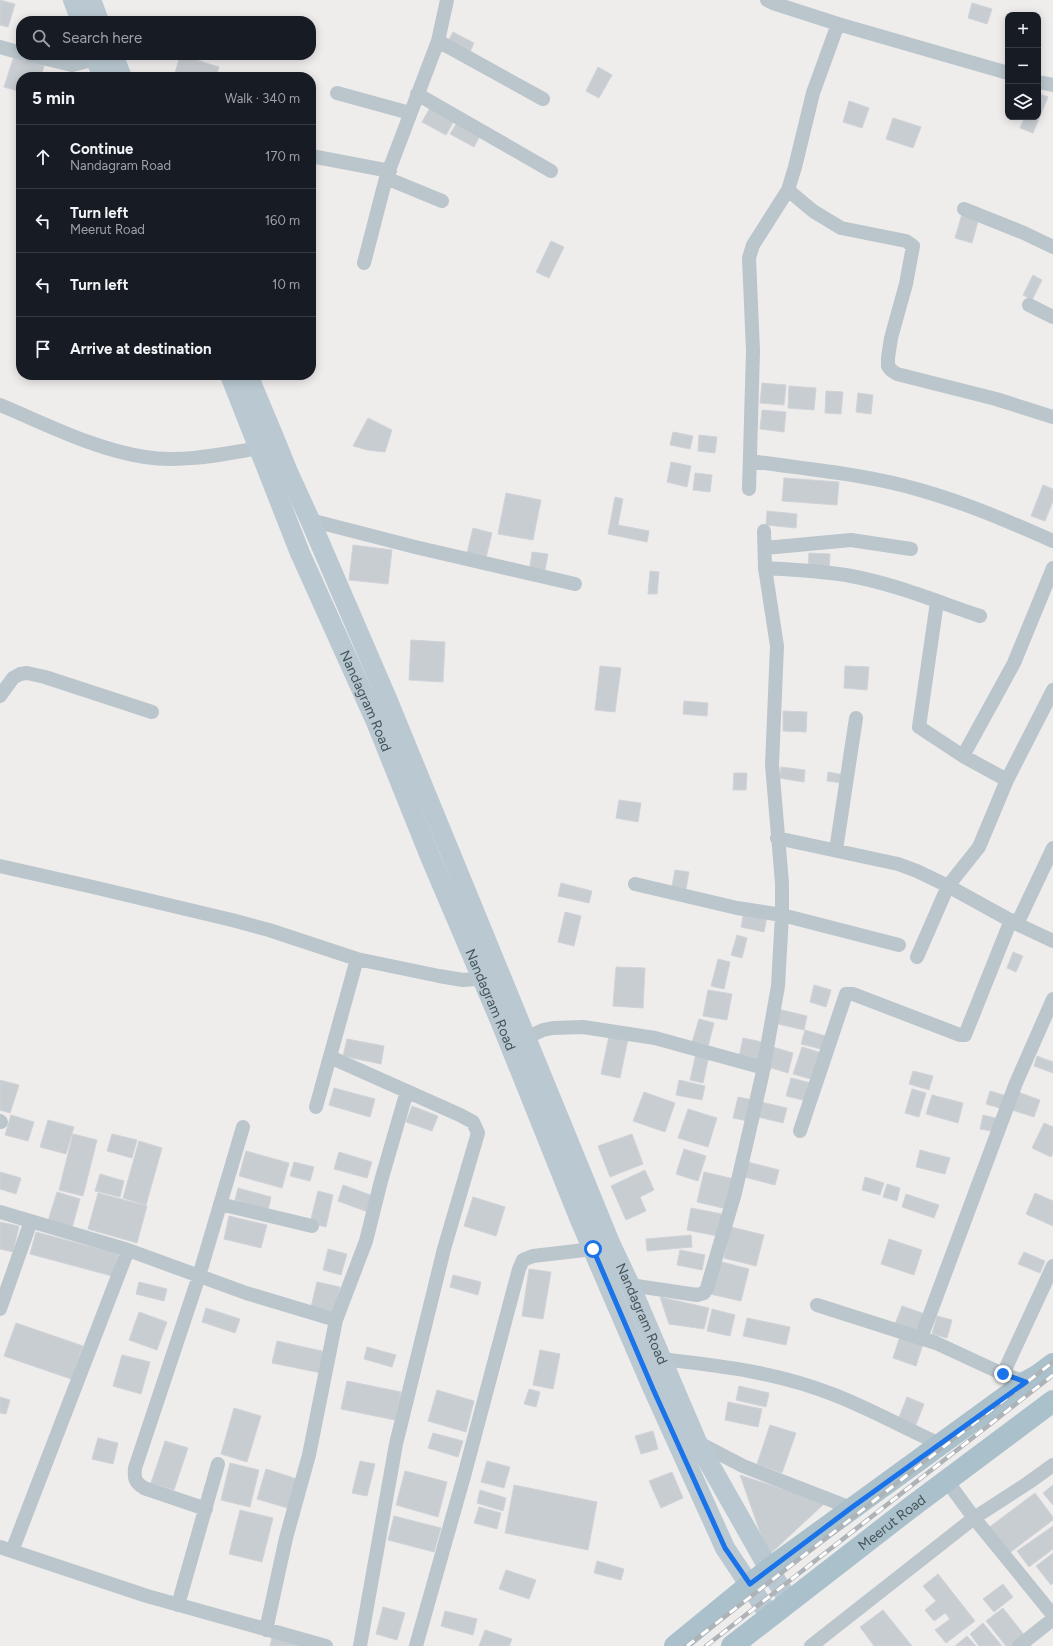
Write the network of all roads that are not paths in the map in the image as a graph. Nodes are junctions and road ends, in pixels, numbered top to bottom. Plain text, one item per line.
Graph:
1 (73, 0) edge
2 (91, 0) edge
3 (447, 0) edge
4 (767, 0) edge
5 (78, 16) edge
6 (97, 16) edge
7 (838, 24) junction
8 (438, 41) junction
9 (0, 47) edge
10 (16, 52) edge
11 (49, 60) edge
12 (104, 60) edge
13 (117, 72) edge
14 (1005, 72) edge
15 (1041, 83) edge
16 (1053, 85) edge
17 (337, 94) dead end
18 (418, 94) junction
19 (543, 99) dead end
20 (410, 113) junction
21 (316, 157) edge
22 (551, 171) dead end
23 (388, 174) junction
24 (788, 190) junction
25 (442, 201) dead end
26 (964, 209) dead end
27 (1053, 247) edge
28 (364, 263) dead end
29 (1028, 305) dead end
30 (1053, 317) edge
31 (232, 380) edge
32 (250, 380) edge
33 (0, 405) edge
34 (1053, 417) edge
35 (260, 448) junction
36 (750, 461) junction
37 (749, 489) dead end
38 (310, 520) junction
39 (764, 531) dead end
40 (1053, 541) edge
41 (764, 548) junction
42 (911, 549) dead end
43 (765, 568) junction
44 (1053, 568) edge
45 (575, 584) dead end
46 (937, 602) junction
47 (980, 616) dead end
48 (356, 627) junction
49 (337, 635) junction
50 (1053, 690) edge
51 (0, 696) edge
52 (152, 712) dead end
53 (856, 718) dead end
54 (963, 756) junction
55 (1007, 780) junction
56 (777, 838) junction
57 (1053, 848) edge
58 (836, 850) junction
59 (0, 866) edge
60 (635, 884) dead end
61 (948, 886) junction
62 (782, 915) junction
63 (1014, 922) junction
64 (1053, 941) edge
65 (900, 945) dead end
66 (916, 957) dead end
67 (356, 959) junction
68 (491, 978) junction
69 (1053, 999) edge
70 (518, 1041) junction
71 (330, 1057) junction
72 (764, 1068) junction
73 (407, 1091) junction
74 (316, 1107) dead end
75 (243, 1127) dead end
76 (800, 1131) dead end
77 (220, 1204) junction
78 (0, 1212) edge
79 (31, 1221) junction
80 (312, 1226) dead end
81 (593, 1249) junction
82 (128, 1250) junction
83 (1053, 1266) edge
84 (199, 1276) junction
85 (630, 1285) junction
86 (817, 1305) dead end
87 (0, 1309) edge
88 (336, 1320) junction
89 (921, 1338) junction
90 (662, 1360) junction
91 (1053, 1364) edge
92 (1003, 1374) junction
93 (1026, 1382) junction
94 (1053, 1401) edge
95 (698, 1442) junction
96 (940, 1444) junction
97 (218, 1464) dead end
98 (1053, 1465) edge
99 (947, 1481) junction
100 (851, 1508) junction
101 (206, 1509) junction
102 (974, 1518) junction
103 (6, 1549) edge
104 (768, 1569) junction
105 (750, 1584) junction
106 (789, 1601) junction
107 (178, 1605) junction
108 (770, 1616) junction
109 (1053, 1616) edge
110 (1053, 1619) edge
111 (266, 1630) junction
112 (326, 1646) edge
113 (360, 1646) edge
114 (416, 1646) edge
115 (675, 1646) edge
116 (732, 1646) edge
117 (811, 1646) edge
118 (1019, 1646) edge

1 - 5 street
2 - 6 street
3 - 8 street
4 - 7 street
7 - 14 street
7 - 24 street
8 - 18 street
8 - 19 street
9 - 10 street
11 - 12 street
12 - 13 street
15 - 16 street
17 - 20 street
18 - 20 street
18 - 22 street
20 - 23 street
21 - 23 street
23 - 25 street
23 - 28 street
24 - 34 street
24 - 36 street
26 - 27 street
29 - 30 street
31 - 35 street, Nandagram Road
32 - 38 street, Nandagram Road
33 - 35 street
35 - 49 street, Nandagram Road
36 - 37 street
36 - 40 street
38 - 45 street
38 - 48 street, Nandagram Road
39 - 41 street
41 - 42 street
41 - 43 street
43 - 46 street
43 - 56 street
44 - 54 street
46 - 47 street
46 - 54 street
48 - 49 street
48 - 68 street, Nandagram Road
49 - 68 street, Nandagram Road
50 - 55 street
51 - 52 street
53 - 58 street
54 - 55 street
55 - 61 street
56 - 58 street
56 - 62 street
57 - 63 street
58 - 61 street
59 - 67 street
60 - 62 street
61 - 63 street
61 - 66 street
62 - 65 street
62 - 72 street
63 - 64 street
63 - 76 street
67 - 68 street
67 - 71 street
68 - 70 street, Nandagram Road
69 - 89 street
70 - 72 street
70 - 81 street, Nandagram Road
70 - 85 street, Nandagram Road
71 - 73 street
71 - 74 street
72 - 85 street
73 - 88 street
73 - 113 street
75 - 77 street
77 - 80 street
77 - 84 street
78 - 79 street
79 - 82 street
79 - 87 street
81 - 105 street, Nandagram Road
81 - 114 street
82 - 84 street
82 - 103 street
83 - 92 street
84 - 88 street
84 - 101 street
85 - 90 street, Nandagram Road
86 - 89 street
88 - 111 street
89 - 92 street
90 - 95 street, Nandagram Road
90 - 96 street
91 - 93 main road
92 - 93 street
93 - 96 main road
94 - 99 main road, Meerut Road
95 - 100 street
95 - 104 street, Nandagram Road
96 - 100 main road
97 - 101 street
98 - 102 street
99 - 102 street
99 - 106 main road, Meerut Road
100 - 104 main road
101 - 107 street
102 - 109 street
102 - 117 street
103 - 107 street
104 - 105 main road
104 - 106 street, Nandagram Road
105 - 108 street, Nandagram Road
105 - 115 main road
106 - 108 main road, Meerut Road
107 - 111 street
108 - 116 main road, Meerut Road
110 - 118 street
111 - 112 street

